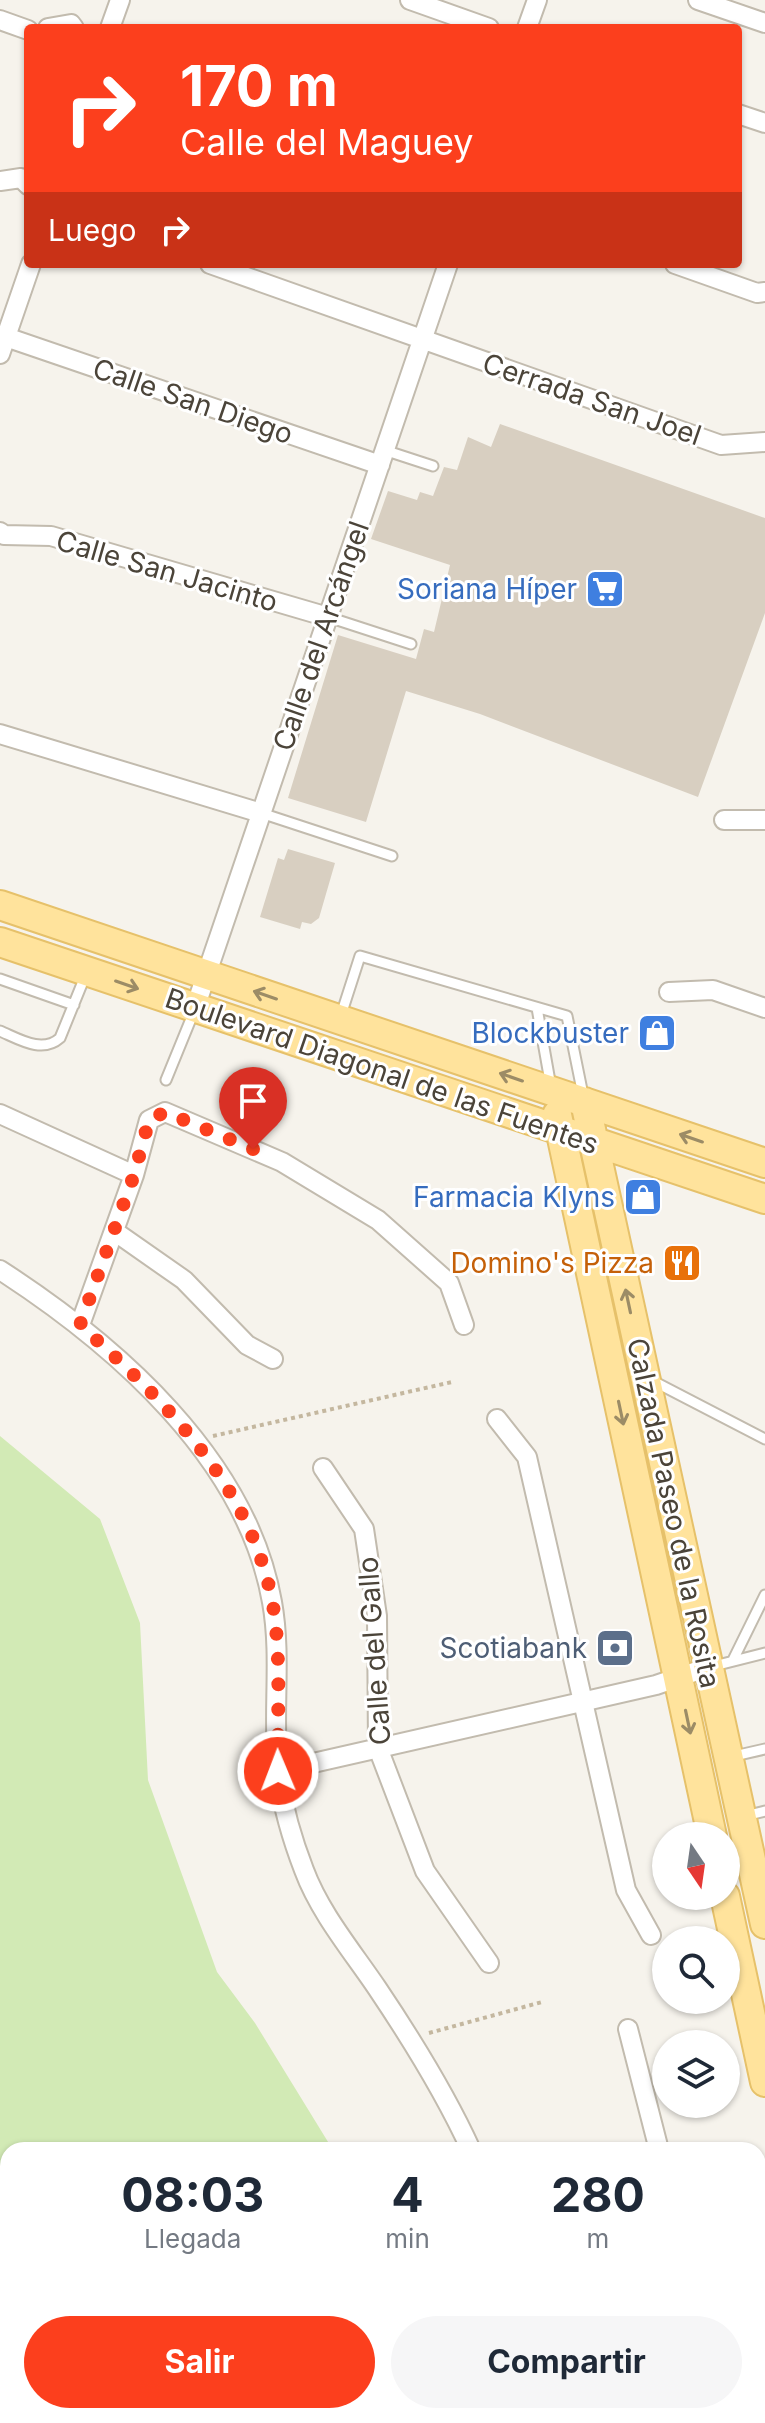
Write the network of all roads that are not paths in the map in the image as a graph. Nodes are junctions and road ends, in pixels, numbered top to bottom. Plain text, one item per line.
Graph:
1 (120, 0) edge
2 (410, 0) edge
3 (537, 0) edge
4 (698, 0) edge
5 (0, 20) edge
6 (765, 23) edge
7 (111, 24) edge
8 (478, 24) edge
9 (528, 24) edge
10 (24, 29) edge
11 (742, 115) edge
12 (765, 123) edge
13 (0, 181) edge
14 (24, 182) edge
15 (30, 268) edge
16 (221, 268) edge
17 (447, 268) edge
18 (686, 268) edge
19 (765, 292) edge
20 (423, 340) junction
21 (2, 342) edge
22 (764, 441) edge
23 (382, 457) junction
24 (433, 466) dead end
25 (2, 534) edge
26 (328, 617) junction
27 (411, 644) dead end
28 (0, 734) edge
29 (261, 813) junction
30 (724, 820) dead end
31 (765, 820) edge
32 (392, 856) dead end
33 (0, 905) edge
34 (0, 942) edge
35 (88, 971) junction
36 (207, 975) junction
37 (0, 979) edge
38 (669, 992) dead end
39 (74, 1005) junction
40 (195, 1008) junction
41 (537, 1008) junction
42 (765, 1008) edge
43 (340, 1020) junction
44 (0, 1031) edge
45 (166, 1080) dead end
46 (551, 1091) junction
47 (585, 1102) junction
48 (0, 1114) edge
49 (560, 1131) junction
50 (593, 1141) junction
51 (765, 1163) edge
52 (134, 1175) junction
53 (765, 1199) edge
54 (114, 1231) junction
55 (0, 1270) edge
56 (80, 1325) junction
57 (464, 1325) dead end
58 (273, 1359) dead end
59 (645, 1376) junction
60 (497, 1419) dead end
61 (765, 1439) edge
62 (323, 1468) dead end
63 (765, 1595) edge
64 (765, 1653) edge
65 (720, 1664) junction
66 (678, 1678) junction
67 (583, 1701) junction
68 (378, 1748) junction
69 (765, 1749) edge
70 (727, 1757) junction
71 (278, 1771) junction
72 (753, 1814) edge
73 (709, 1822) edge
74 (728, 1910) edge
75 (765, 1924) edge
76 (651, 1935) dead end
77 (489, 1963) dead end
78 (628, 2029) dead end
79 (765, 2082) edge
80 (467, 2142) edge
81 (657, 2142) edge

1 - 7 street
2 - 8 street
3 - 9 street
4 - 6 street
5 - 10 street
11 - 12 street
13 - 14 street
15 - 21 street
16 - 20 street, Cerrada San Joel
17 - 20 street, Calle del Arcángel
18 - 19 street
20 - 22 street, Cerrada San Joel
20 - 23 street, Calle del Arcángel
21 - 23 street, Calle San Diego
23 - 24 lane
23 - 26 street, Calle del Arcángel
25 - 26 street, Calle San Jacinto
26 - 27 lane
26 - 29 street, Calle del Arcángel
28 - 29 street
29 - 32 lane
29 - 36 street, Calle del Arcángel
30 - 31 street
33 - 36 main road, Boulevard Diagonal de las Fuentes
34 - 35 main road, Boulevard Diagonal de las Fuentes
35 - 39 lane
35 -> 40 main road, Boulevard Diagonal de las Fuentes
36 - 40 street, Calle del Arcángel
43 -> 36 main road, Boulevard Diagonal de las Fuentes
37 - 39 lane
38 - 42 street
39 - 44 lane
40 - 45 lane
40 - 49 main road, Boulevard Diagonal de las Fuentes
41 - 43 lane
41 - 46 lane
41 - 47 lane
46 -> 43 main road, Boulevard Diagonal de las Fuentes
46 - 47 main road, Boulevard Diagonal de las Fuentes
46 - 49 main road, Calzada Paseo de la Rosita
47 - 50 main road, Calzada Paseo de la Rosita
51 -> 47 main road, Boulevard Diagonal de las Fuentes
48 - 52 street
49 - 50 main road, Boulevard Diagonal de las Fuentes
49 -> 66 main road, Calzada Paseo de la Rosita
50 - 53 main road, Boulevard Diagonal de las Fuentes
59 -> 50 main road, Calzada Paseo de la Rosita
52 - 54 street
52 - 57 street
54 - 56 street
54 - 58 street
55 - 56 street
56 - 71 street
59 - 61 lane
59 - 65 main road, Calzada Paseo de la Rosita
60 - 67 street
62 - 68 street, Calle del Gallo
63 - 65 lane
64 - 65 lane
65 - 66 street
65 - 70 main road, Calzada Paseo de la Rosita
66 - 67 street
66 -> 73 main road, Calzada Paseo de la Rosita
67 - 68 street
67 - 76 street
68 - 71 street
68 - 77 street, Calle del Gallo
69 - 70 lane
70 - 72 main road, Calzada Paseo de la Rosita
71 - 80 street
72 - 75 main road, Calzada Paseo de la Rosita
74 - 79 main road
78 - 81 street

